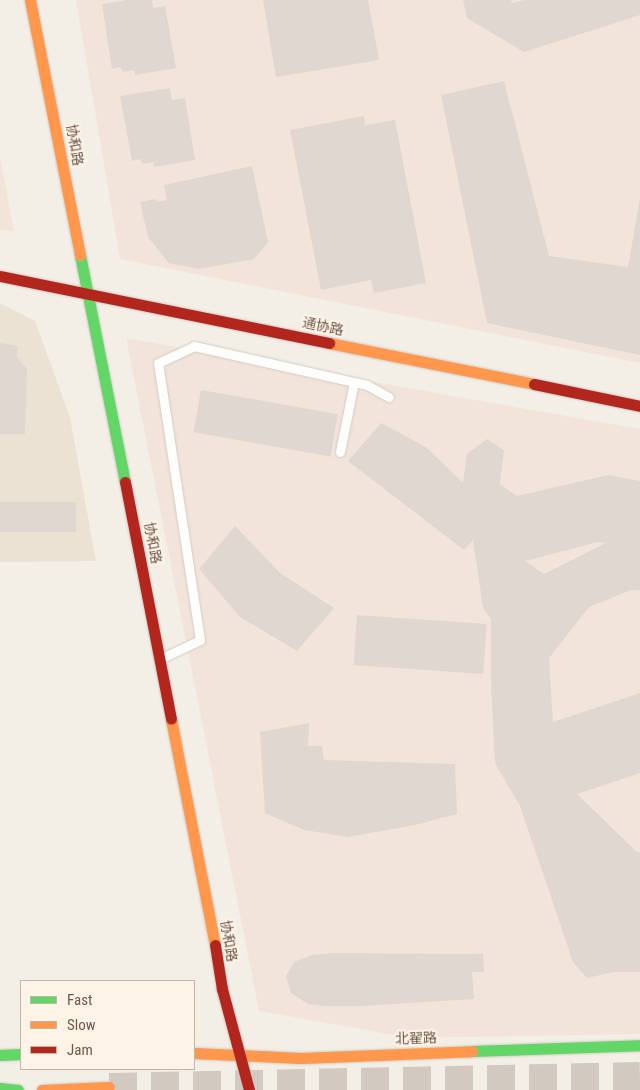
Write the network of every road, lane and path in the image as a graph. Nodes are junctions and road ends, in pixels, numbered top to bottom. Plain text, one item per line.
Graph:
1 (30, 0) edge
2 (0, 276) edge
3 (88, 294) junction
4 (354, 382) junction
5 (389, 397) dead end
6 (640, 406) edge
7 (340, 452) dead end
8 (160, 660) junction
9 (640, 1045) edge
10 (195, 1053) edge
11 (20, 1054) edge
12 (0, 1055) edge
13 (242, 1057) junction
14 (109, 1087) dead end
15 (0, 1088) edge
16 (18, 1090) edge
17 (42, 1090) edge
18 (249, 1090) edge

1 - 3 main road, 协和路
2 - 3 main road, 通协路
3 - 6 main road, 通协路
3 - 8 main road, 协和路
4 - 5 lane
4 - 7 lane
4 - 8 lane
8 - 13 main road, 协和路
9 - 13 main road, 北翟路
10 - 13 main road, 北翟路
11 - 12 main road
13 - 18 main road, 协和路
14 - 17 main road
15 - 16 main road

